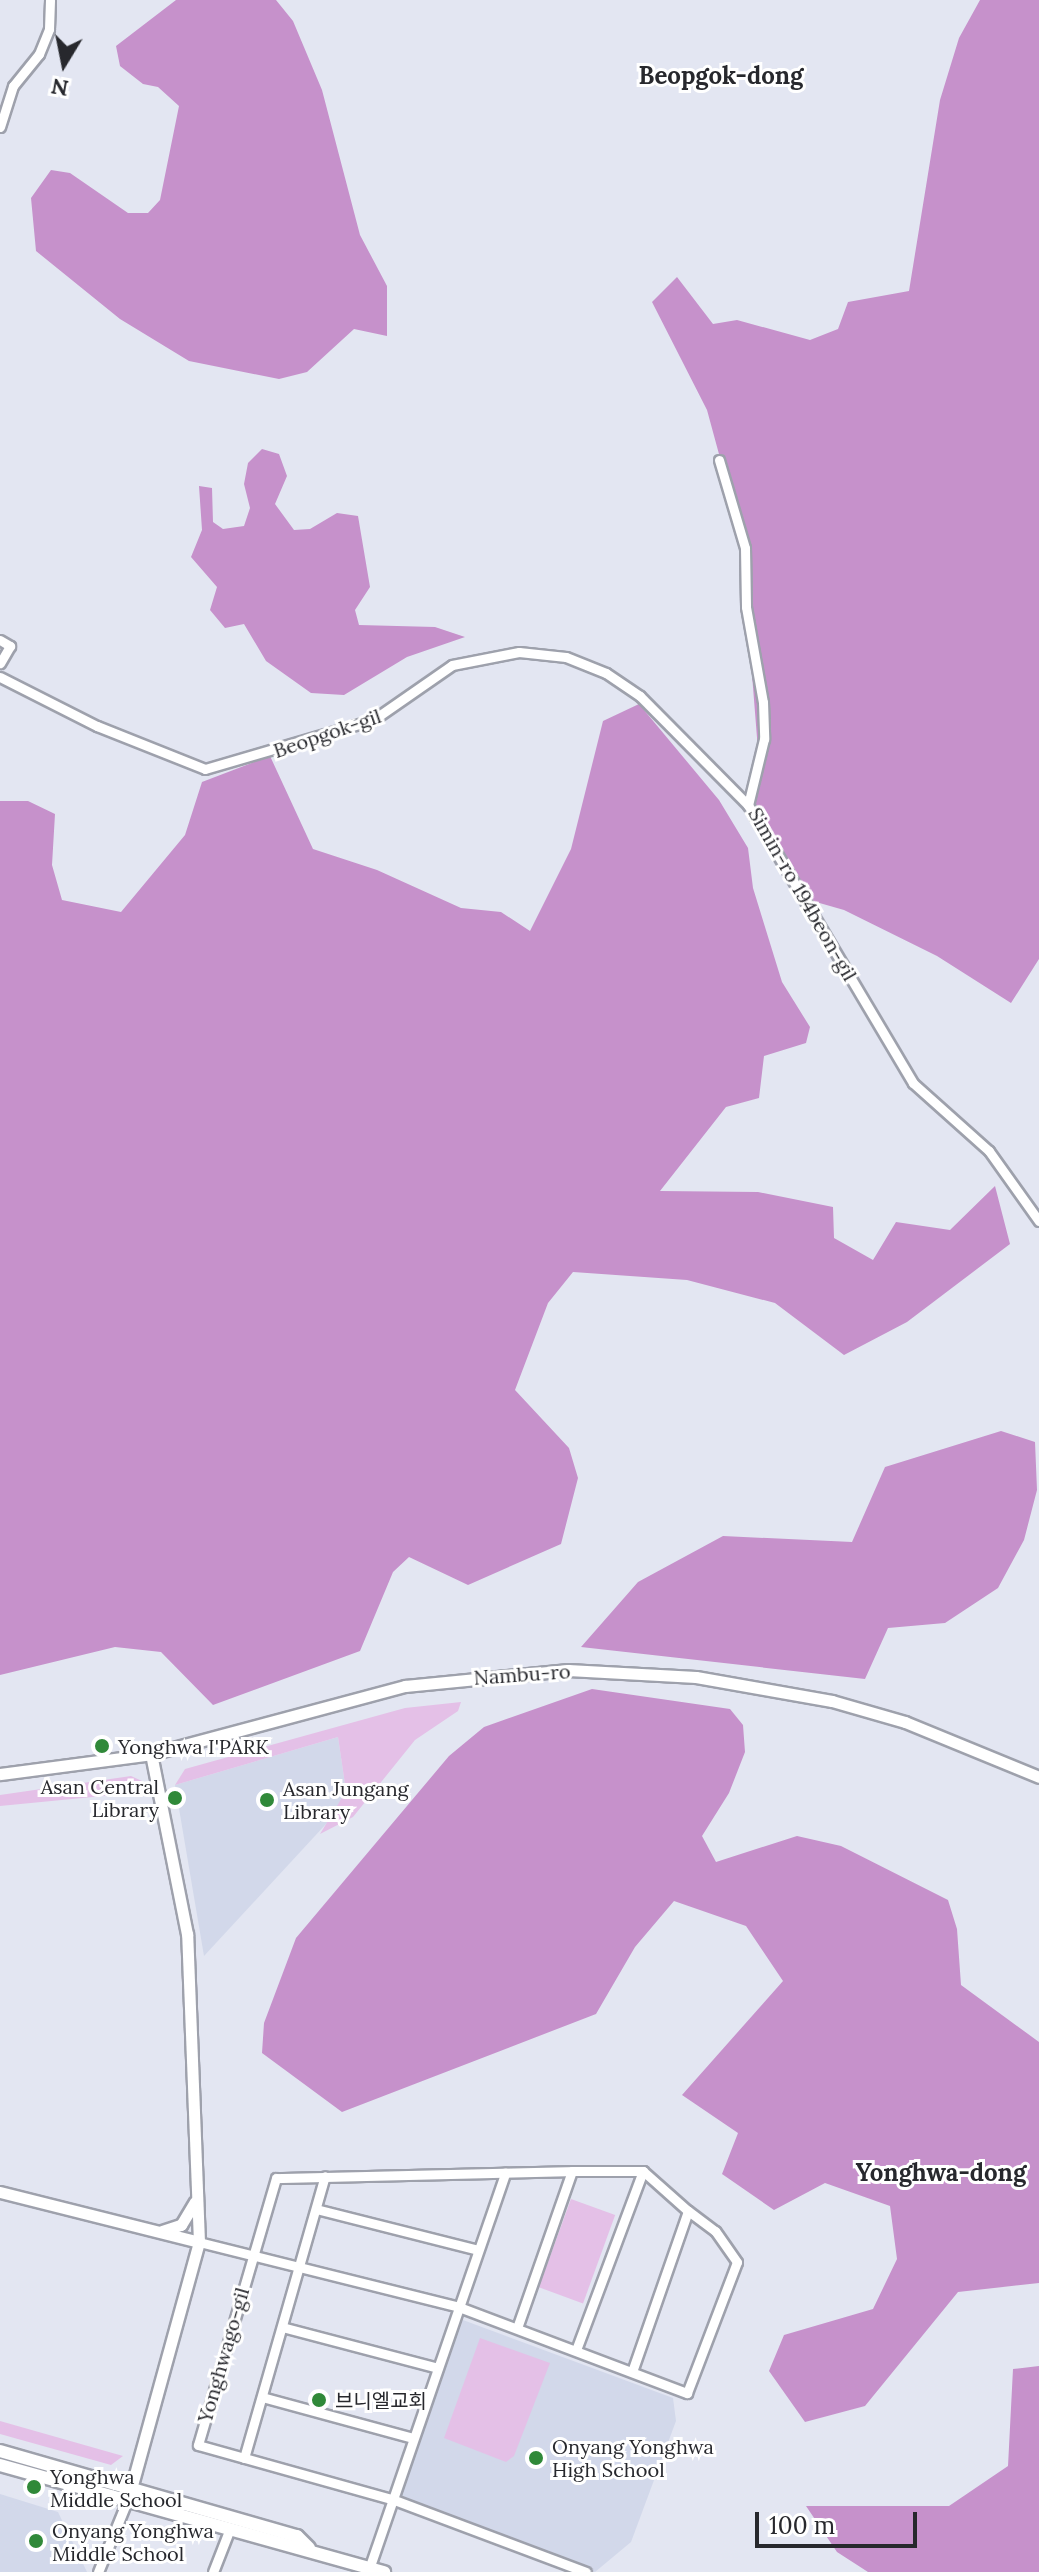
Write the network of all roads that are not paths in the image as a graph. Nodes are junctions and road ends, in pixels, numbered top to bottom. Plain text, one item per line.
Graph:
1 (50, 0) edge
2 (0, 127) edge
3 (719, 460) dead end
4 (0, 640) edge
5 (0, 663) edge
6 (0, 677) edge
7 (748, 805) junction
8 (1039, 1221) edge
9 (151, 1754) junction
10 (0, 1774) edge
11 (1039, 1777) edge
12 (572, 2171) junction
13 (643, 2171) junction
14 (505, 2173) junction
15 (325, 2176) junction
16 (0, 2192) edge
17 (197, 2198) junction
18 (316, 2209) junction
19 (688, 2211) junction
20 (155, 2231) junction
21 (199, 2242) junction
22 (478, 2250) junction
23 (251, 2255) junction
24 (300, 2267) junction
25 (459, 2307) junction
26 (282, 2327) junction
27 (517, 2328) junction
28 (576, 2350) junction
29 (438, 2368) junction
30 (632, 2372) junction
31 (262, 2397) junction
32 (413, 2438) junction
33 (0, 2451) edge
34 (244, 2458) junction
35 (0, 2465) edge
36 (129, 2494) junction
37 (392, 2499) junction
38 (229, 2531) junction
39 (309, 2548) junction
40 (370, 2566) junction
41 (98, 2572) edge
42 (213, 2572) edge
43 (384, 2572) edge
44 (586, 2572) edge

1 - 2 street
3 - 7 street, Simin-ro 194beon-gil
4 - 5 street
6 - 7 street, Beopgok-gil
7 - 8 street, Simin-ro 194beon-gil
9 - 10 street, Nambu-ro
9 - 11 street, Nambu-ro
9 - 17 street
12 - 13 street
12 - 14 street
12 - 27 street
13 - 19 street
13 - 28 street
14 - 15 street
14 - 22 street
15 - 18 street
15 - 23 street
16 - 20 street
17 - 20 street
17 - 21 street
18 - 22 street
18 - 24 street
19 - 30 street
19 - 30 street
20 - 21 street
21 - 23 street
21 - 36 street
22 - 25 street
23 - 24 street
23 - 34 street, Yonghwago-gil
24 - 25 street
24 - 26 street
25 - 27 street
25 - 29 street
26 - 29 street
26 - 31 street
27 - 28 street
28 - 30 street
29 - 32 street
31 - 32 street
31 - 34 street
32 - 37 street
33 - 36 main road
34 - 37 street, Yonghwago-gil
35 - 36 main road
36 - 38 main road
36 - 39 main road
36 - 41 street
37 - 40 street
37 - 44 street, Yonghwago-gil
38 - 39 main road
38 - 42 street
39 - 40 main road
40 - 43 main road

